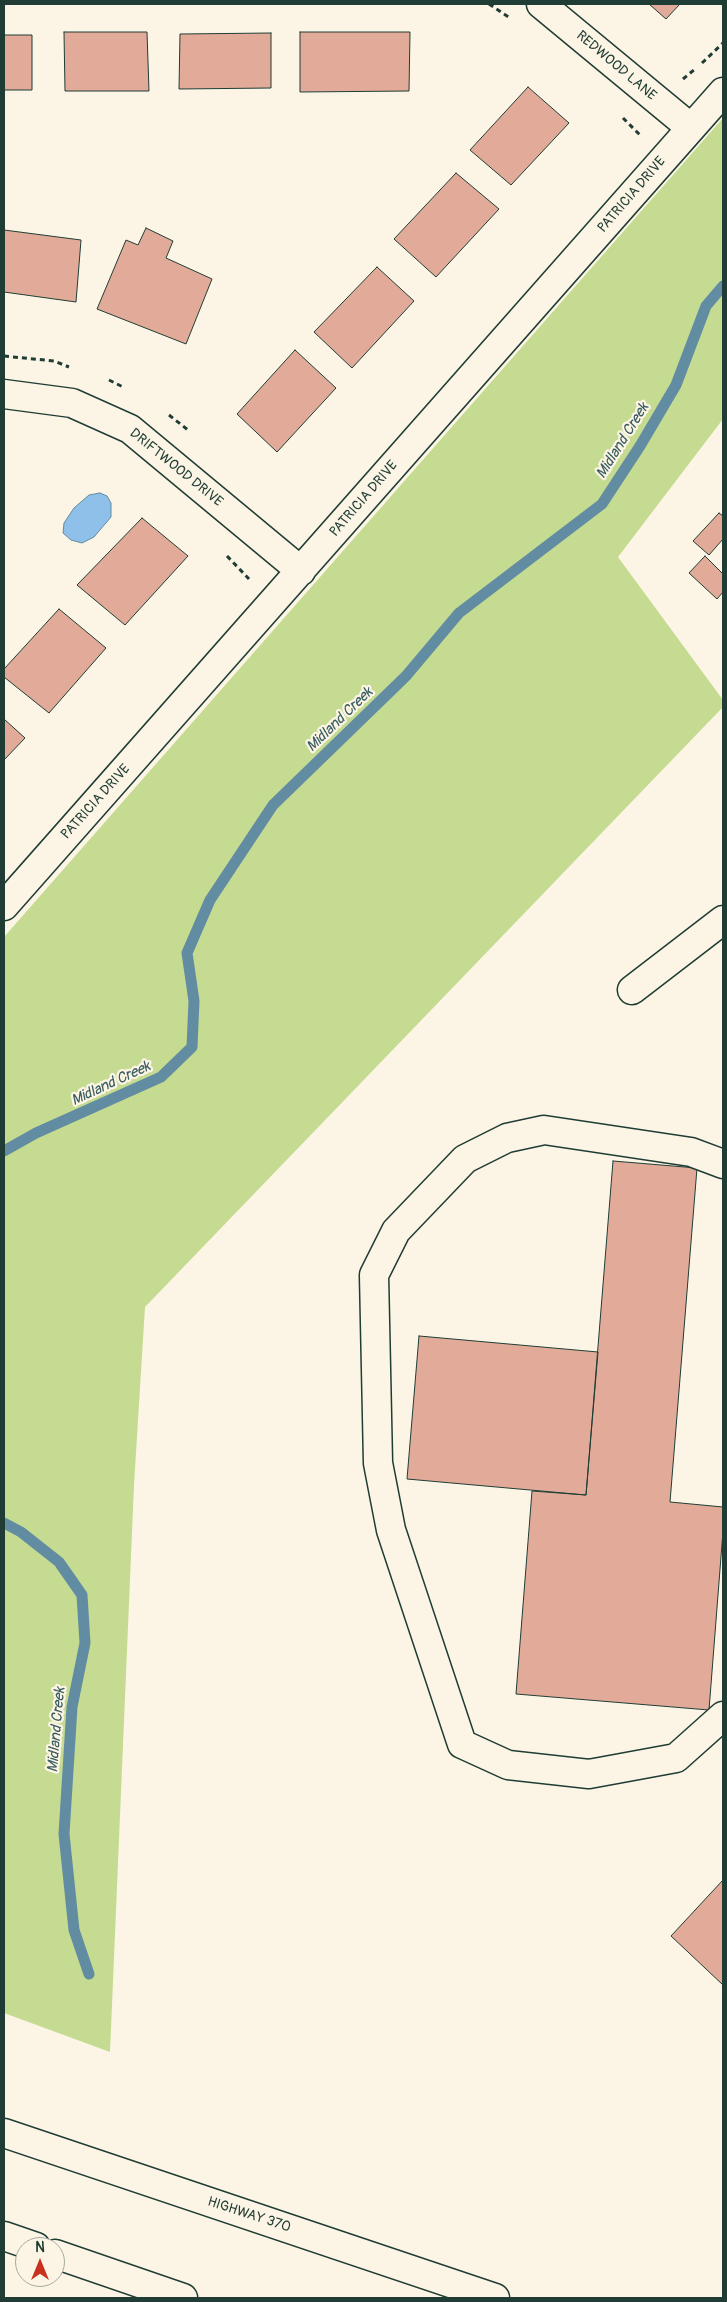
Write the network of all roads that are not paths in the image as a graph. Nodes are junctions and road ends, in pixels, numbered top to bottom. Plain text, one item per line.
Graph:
1 (540, 4) edge
2 (723, 92) edge
3 (691, 128) junction
4 (4, 394) edge
5 (301, 571) junction
6 (4, 906) edge
7 (723, 920) edge
8 (632, 990) dead end
9 (723, 1164) edge
10 (723, 1716) edge
11 (4, 2133) edge
12 (65, 2257) edge
13 (183, 2298) edge
14 (495, 2298) edge

1 - 3 main road, REDWOOD LANE
2 - 3 main road, PATRICIA DRIVE
3 - 5 main road, PATRICIA DRIVE
4 - 5 main road, DRIFTWOOD DRIVE
5 - 6 main road, PATRICIA DRIVE
7 - 8 main road
9 - 10 main road
11 - 14 main road, HIGHWAY 370
12 - 13 main road

